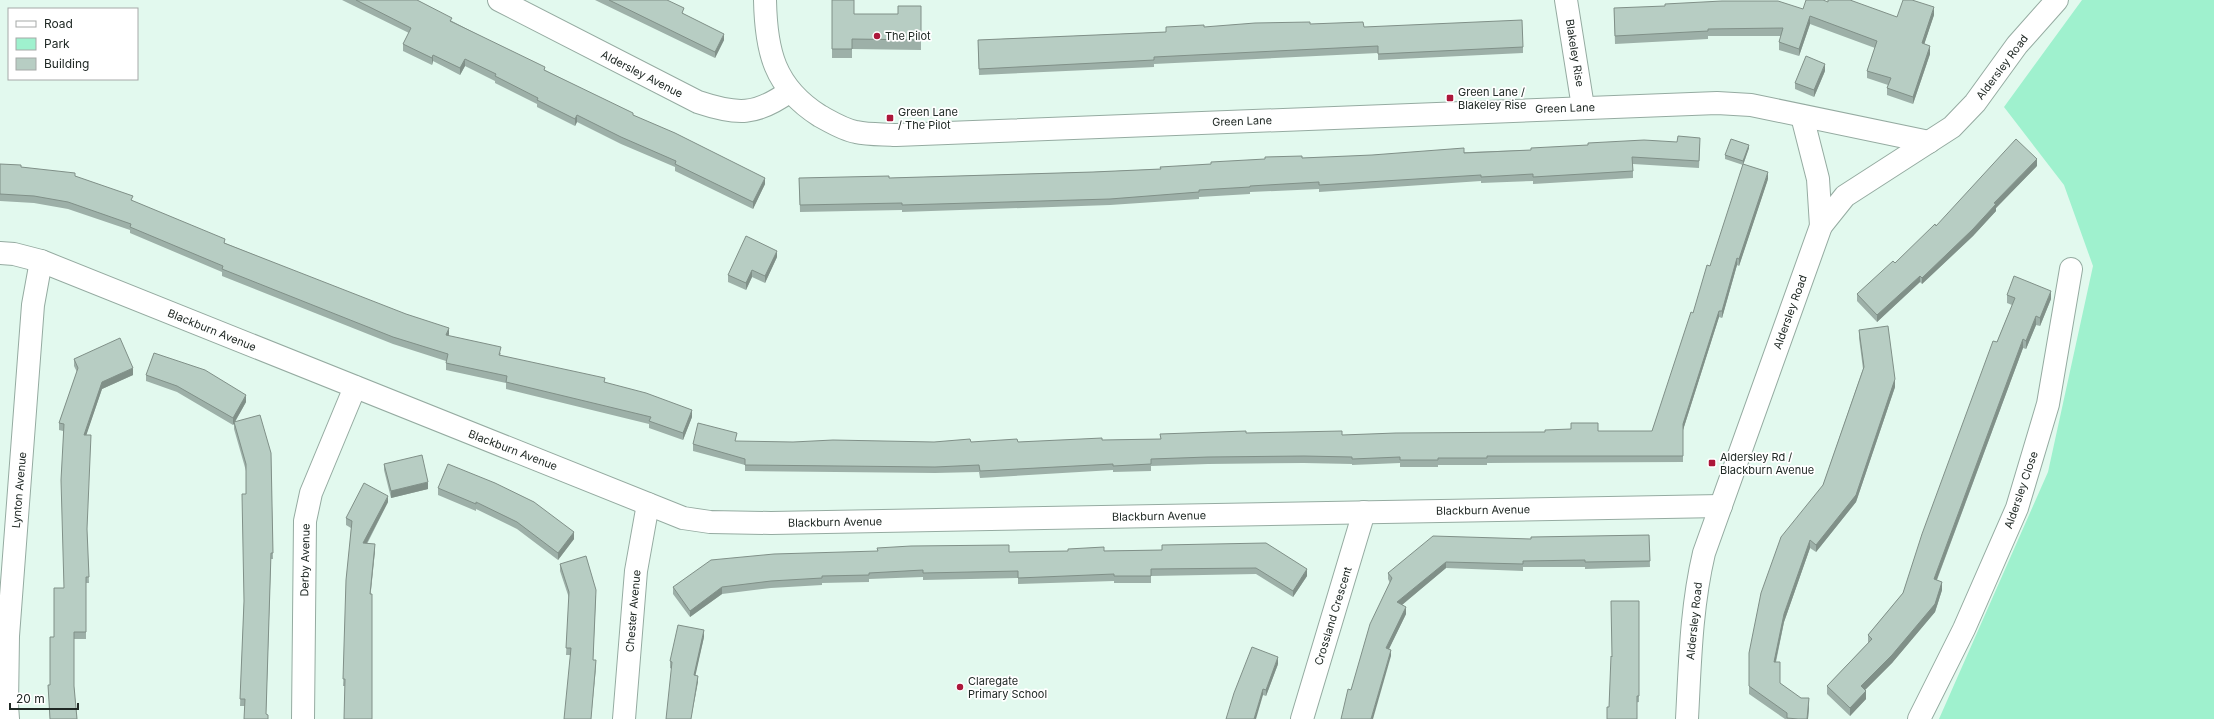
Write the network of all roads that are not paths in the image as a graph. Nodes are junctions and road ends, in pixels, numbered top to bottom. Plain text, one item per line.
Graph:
1 (499, 0) edge
2 (765, 0) edge
3 (1566, 0) edge
4 (2057, 0) edge
5 (790, 91) junction
6 (1583, 107) junction
7 (1802, 116) junction
8 (1929, 142) junction
9 (1821, 226) junction
10 (0, 253) edge
11 (41, 261) junction
12 (2072, 269) dead end
13 (355, 387) junction
14 (648, 504) junction
15 (1721, 506) junction
16 (1364, 512) junction
17 (8, 719) edge
18 (303, 719) edge
19 (624, 719) edge
20 (1302, 719) edge
21 (1687, 719) edge
22 (1919, 719) edge

1 - 5 street, Aldersley Avenue
2 - 5 street, Green Lane
3 - 6 street, Blakeley Rise
4 - 8 street, Aldersley Road
5 - 6 street, Green Lane
6 - 7 street, Green Lane
7 - 8 street, Green Lane
7 - 9 street
8 - 9 street, Aldersley Road
9 - 15 street, Aldersley Road
10 - 11 street, Blackburn Avenue
11 - 13 street, Blackburn Avenue
11 - 17 street, Lynton Avenue
12 - 22 street, Aldersley Close
13 - 14 street, Blackburn Avenue
13 - 18 street, Derby Avenue
14 - 16 street, Blackburn Avenue
14 - 19 street, Chester Avenue
15 - 16 street, Blackburn Avenue
15 - 21 street, Aldersley Road
16 - 20 street, Crossland Crescent

